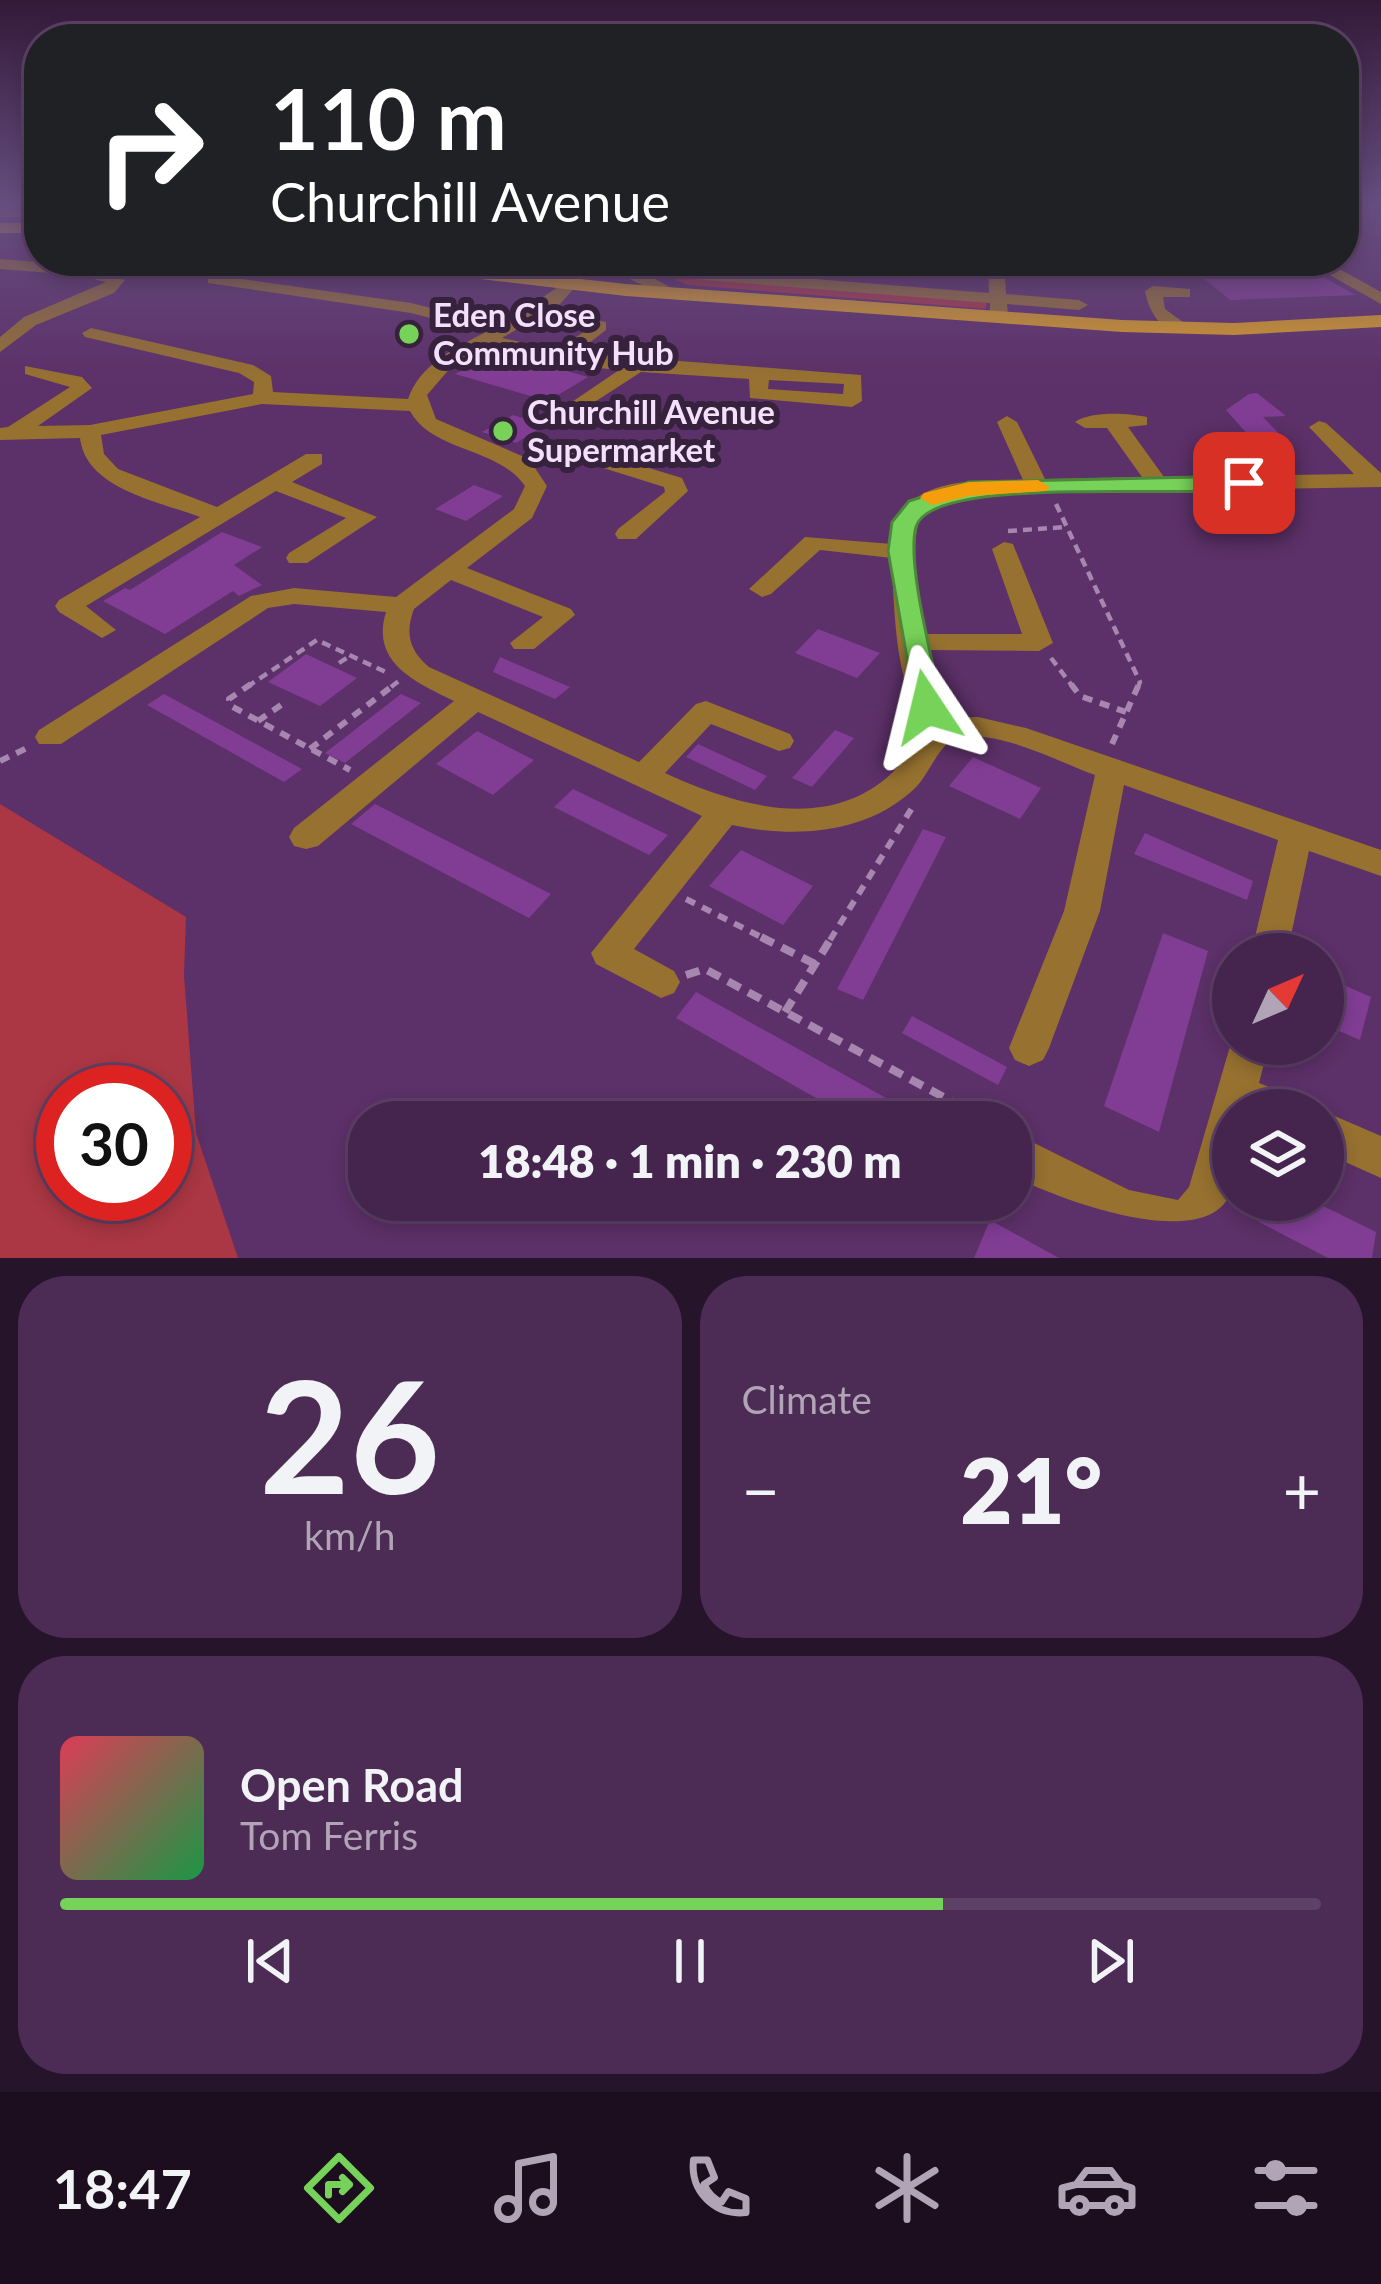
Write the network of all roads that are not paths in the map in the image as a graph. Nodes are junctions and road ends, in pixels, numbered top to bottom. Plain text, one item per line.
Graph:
1 (109, 276) edge
2 (502, 276) edge
3 (629, 276) edge
4 (709, 276) edge
5 (997, 276) edge
6 (1341, 276) edge
7 (214, 280) dead end
8 (570, 284) junction
9 (635, 285) junction
10 (1184, 293) dead end
11 (1381, 298) edge
12 (1079, 305) dead end
13 (999, 309) junction
14 (16, 310) dead end
15 (43, 315) junction
16 (1381, 321) edge
17 (599, 326) dead end
18 (1181, 329) junction
19 (91, 333) dead end
20 (496, 336) junction
21 (0, 346) edge
22 (555, 357) junction
23 (512, 363) dead end
24 (637, 366) junction
25 (32, 370) dead end
26 (760, 373) dead end
27 (262, 398) junction
28 (417, 405) junction
29 (1113, 421) junction
30 (1140, 421) dead end
31 (1007, 422) dead end
32 (1085, 422) dead end
33 (1318, 427) dead end
34 (90, 431) junction
35 (5, 434) edge
36 (556, 446) junction
37 (314, 459) dead end
38 (521, 464) junction
39 (1377, 480) edge
40 (274, 482) junction
41 (1158, 484) junction
42 (1043, 487) junction
43 (216, 515) junction
44 (627, 534) dead end
45 (1004, 550) road end
46 (901, 551) junction
47 (298, 558) dead end
48 (446, 569) junction
49 (762, 589) dead end
50 (402, 605) junction
51 (102, 630) dead end
52 (916, 642) junction
53 (524, 644) dead end
54 (474, 700) junction
55 (943, 731) junction
56 (50, 737) road end
57 (778, 741) dead end
58 (1107, 767) junction
59 (643, 777) junction
60 (724, 812) junction
61 (1296, 834) junction
62 (306, 837) dead end
63 (1381, 863) edge
64 (1274, 933) edge
65 (662, 982) road end
66 (1029, 1048) dead end
67 (1344, 1140) edge
68 (1381, 1157) edge
69 (1032, 1163) edge
70 (1212, 1187) edge

1 - 15 street
2 - 8 main road
3 - 9 street
4 - 13 street
5 - 13 street
6 - 11 street
7 - 20 street
8 - 9 main road
8 - 20 street
9 - 13 main road
10 - 18 street
12 - 13 street
13 - 18 main road
14 - 15 street
15 - 21 street
16 - 18 main road
17 - 22 street
19 - 27 street
20 - 22 street
20 - 28 street
22 - 23 street
22 - 24 street
24 - 26 street
24 - 36 street
25 - 35 street
27 - 28 street
27 - 34 street
28 - 38 street
29 - 30 street
29 - 32 street
29 - 41 street
31 - 42 street
33 - 39 street
34 - 35 street
34 - 43 street
36 - 38 street
36 - 44 street
37 - 40 street
38 - 48 street
39 - 41 street
40 - 43 street
40 - 47 street
41 - 42 street
42 - 46 street
43 - 51 street
45 - 52 street
46 - 49 street
46 - 52 street
48 - 50 street
48 - 53 street
50 - 54 street
50 - 56 street
52 - 55 street
54 - 59 street
54 - 62 street
55 - 58 street
55 - 60 street
57 - 59 street
58 - 61 street
58 - 66 street
59 - 60 street
60 - 65 street
61 - 63 street
61 - 64 street
67 - 68 street
69 - 70 street

